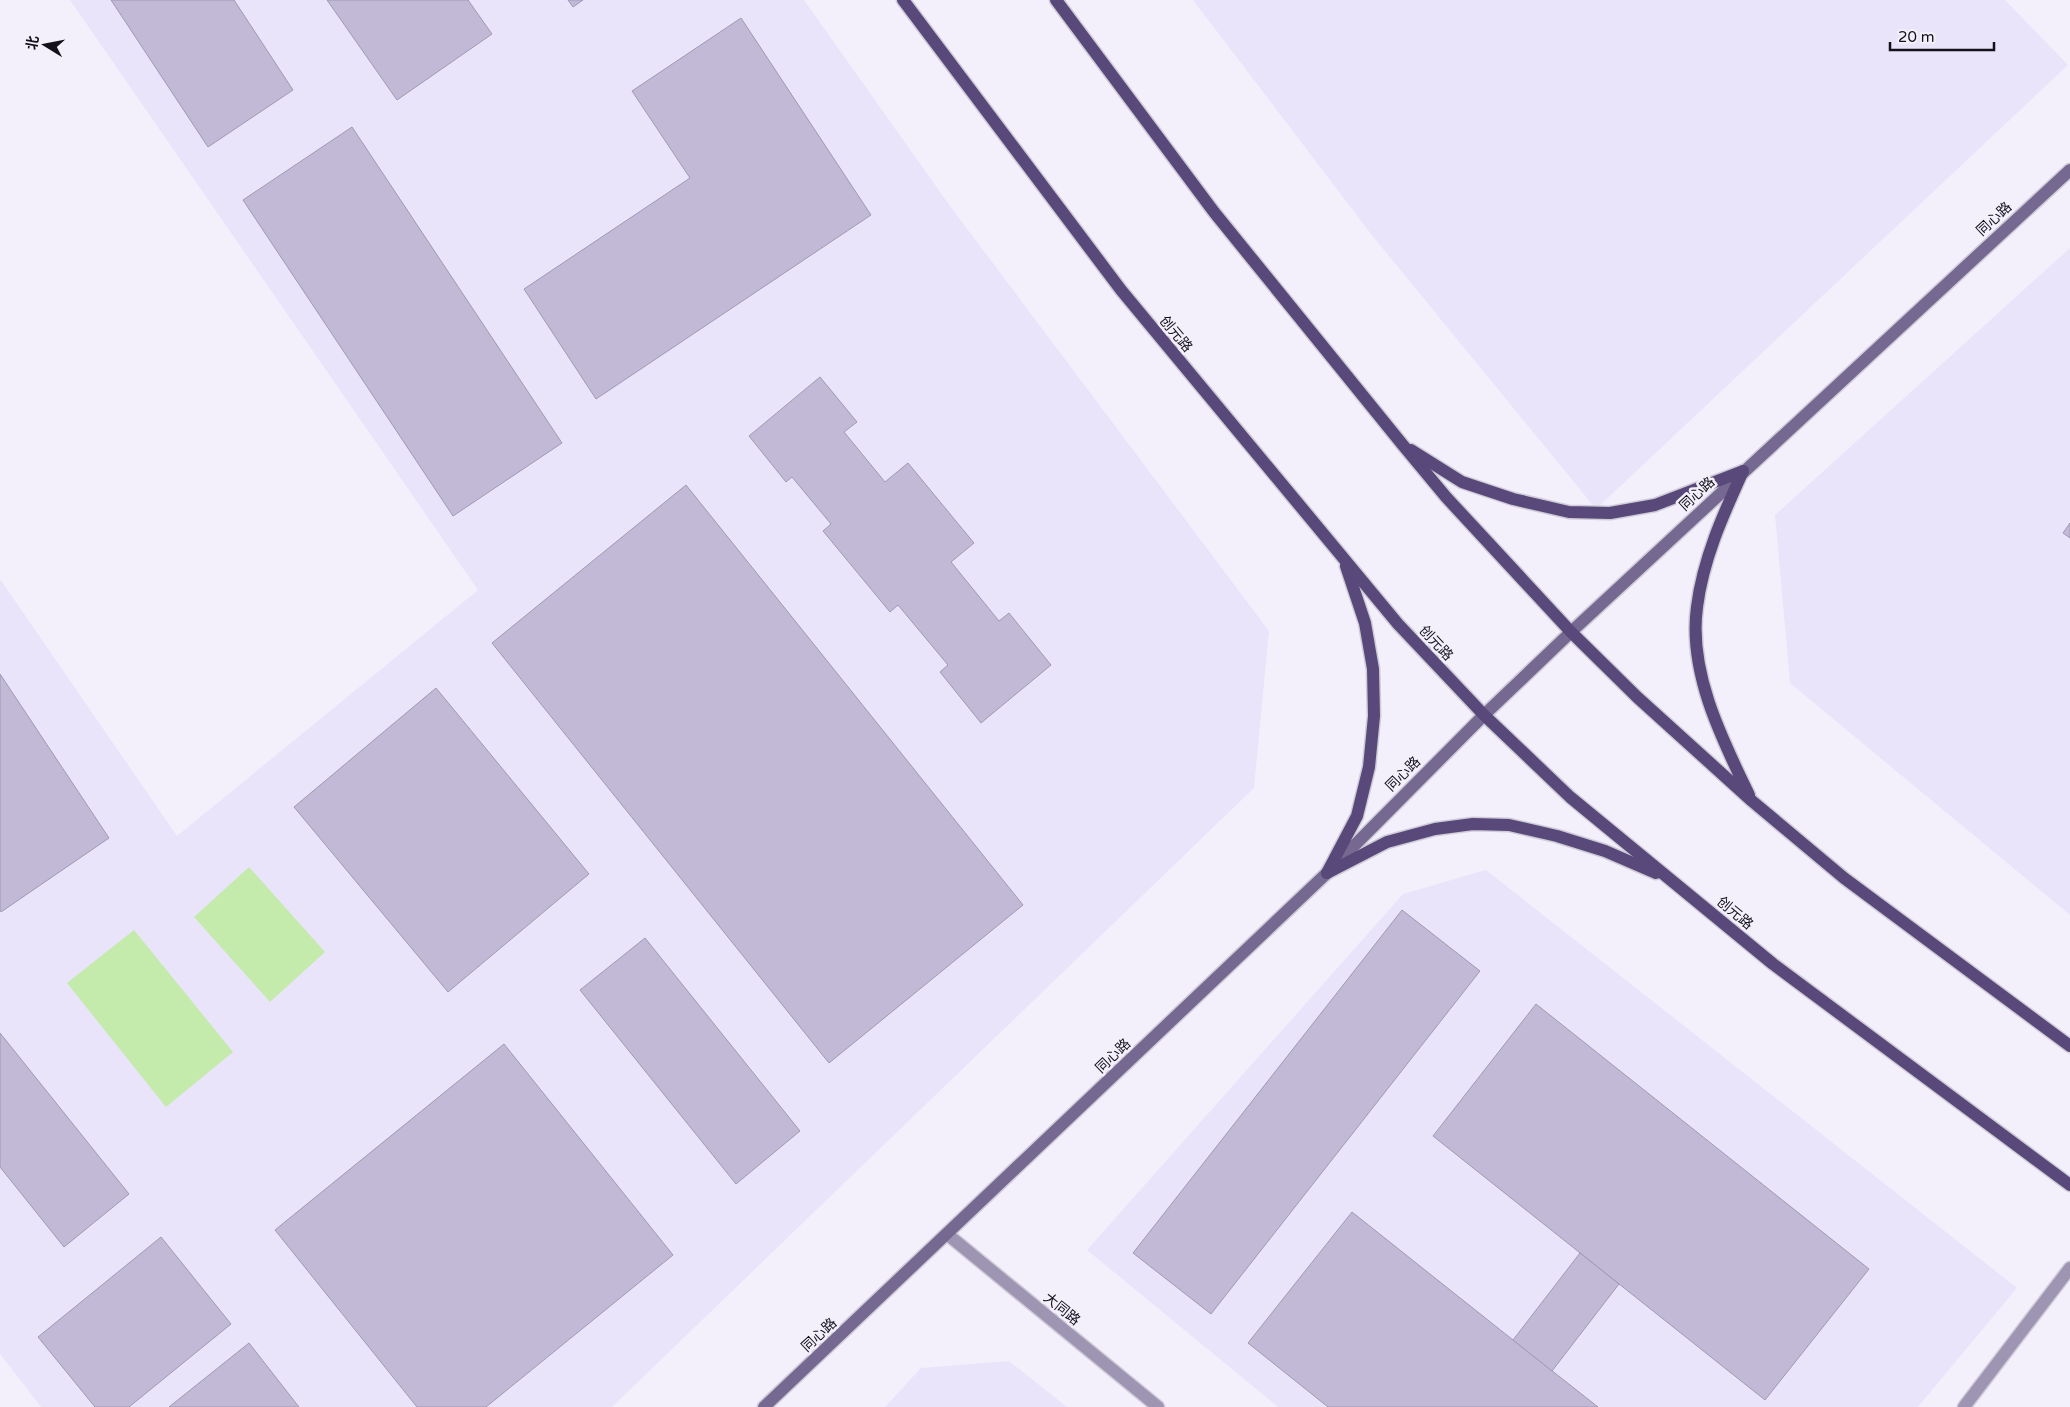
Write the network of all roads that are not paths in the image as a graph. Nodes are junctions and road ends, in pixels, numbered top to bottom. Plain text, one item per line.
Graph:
1 (902, 0) edge
2 (1056, 0) edge
3 (2070, 170) edge
4 (1402, 444) junction
5 (1743, 471) junction
6 (1344, 560) junction
7 (1571, 632) junction
8 (1484, 715) junction
9 (1752, 801) junction
10 (1327, 873) junction
11 (1670, 879) junction
12 (2070, 1046) edge
13 (2070, 1185) edge
14 (947, 1234) junction
15 (2070, 1268) edge
16 (764, 1407) edge
17 (1158, 1407) edge
18 (1964, 1407) edge

1 - 6 main road, 创元路
2 - 4 main road
3 - 5 street, 同心路
4 - 5 main road
4 - 7 main road
5 - 7 street, 同心路
5 - 9 main road
6 - 8 main road, 创元路
6 - 10 main road
7 - 8 street, 同心路
7 - 9 main road
8 - 10 street, 同心路
8 - 11 main road, 创元路
9 - 12 main road
10 - 11 main road
10 - 14 street, 同心路
11 - 13 main road, 创元路
14 - 16 street, 同心路
14 - 17 street, 大同路
15 - 18 street

